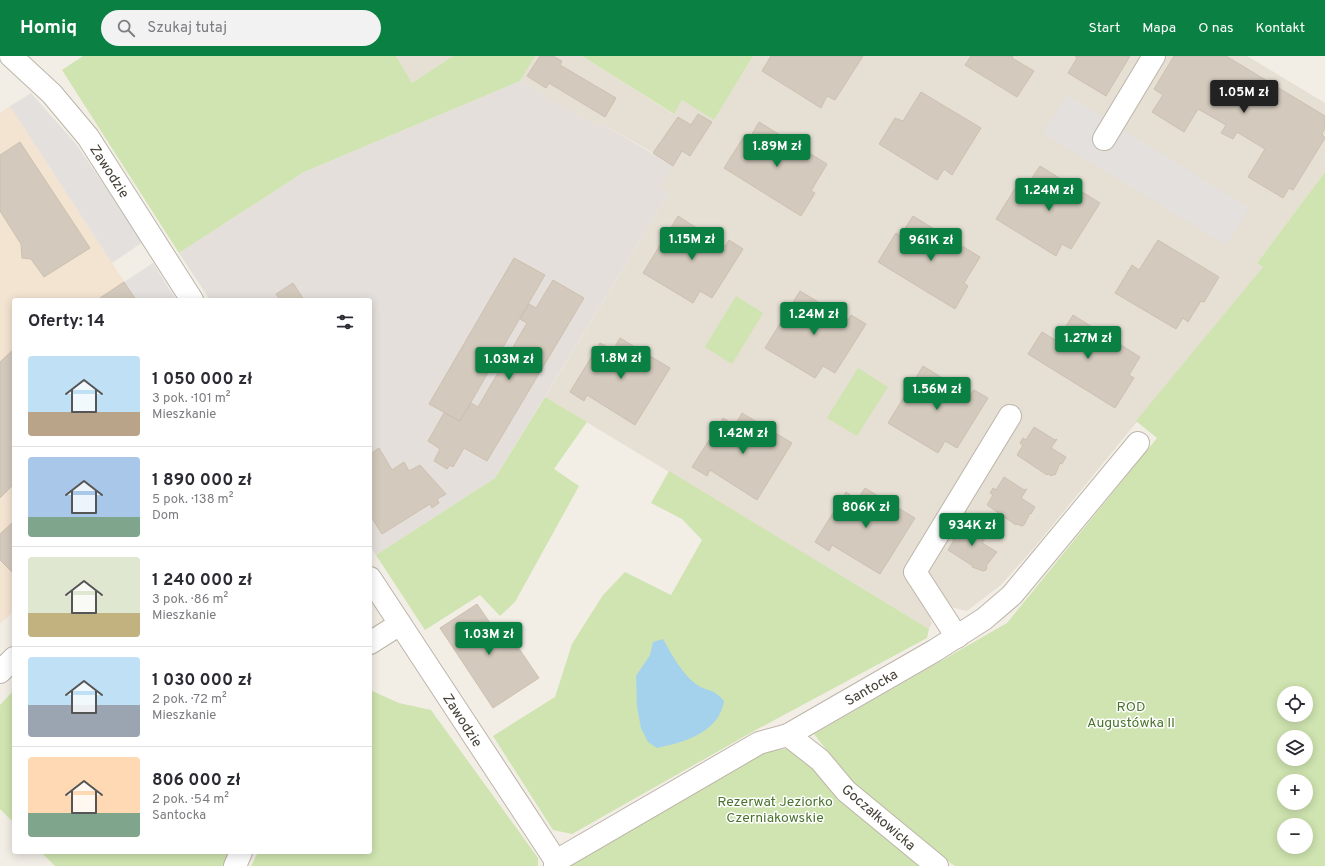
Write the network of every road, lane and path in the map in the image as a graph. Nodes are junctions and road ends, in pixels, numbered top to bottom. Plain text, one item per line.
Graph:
1 (11, 56) edge
2 (1154, 56) edge
3 (1104, 139) dead end
4 (191, 298) edge
5 (1010, 416) dead end
6 (1138, 443) dead end
7 (372, 581) edge
8 (400, 624) junction
9 (957, 637) junction
10 (372, 642) edge
11 (12, 660) edge
12 (0, 672) edge
13 (788, 734) junction
14 (240, 854) edge
15 (555, 864) edge
16 (235, 866) edge
17 (937, 866) edge

1 - 4 street, Zawodzie
2 - 3 street
5 - 9 street
6 - 9 street, Santocka
7 - 8 street, Zawodzie
8 - 10 street
8 - 15 street, Zawodzie
9 - 13 street, Santocka
11 - 12 street
13 - 15 street, Santocka
13 - 17 street, Goczałkowicka
14 - 16 street

